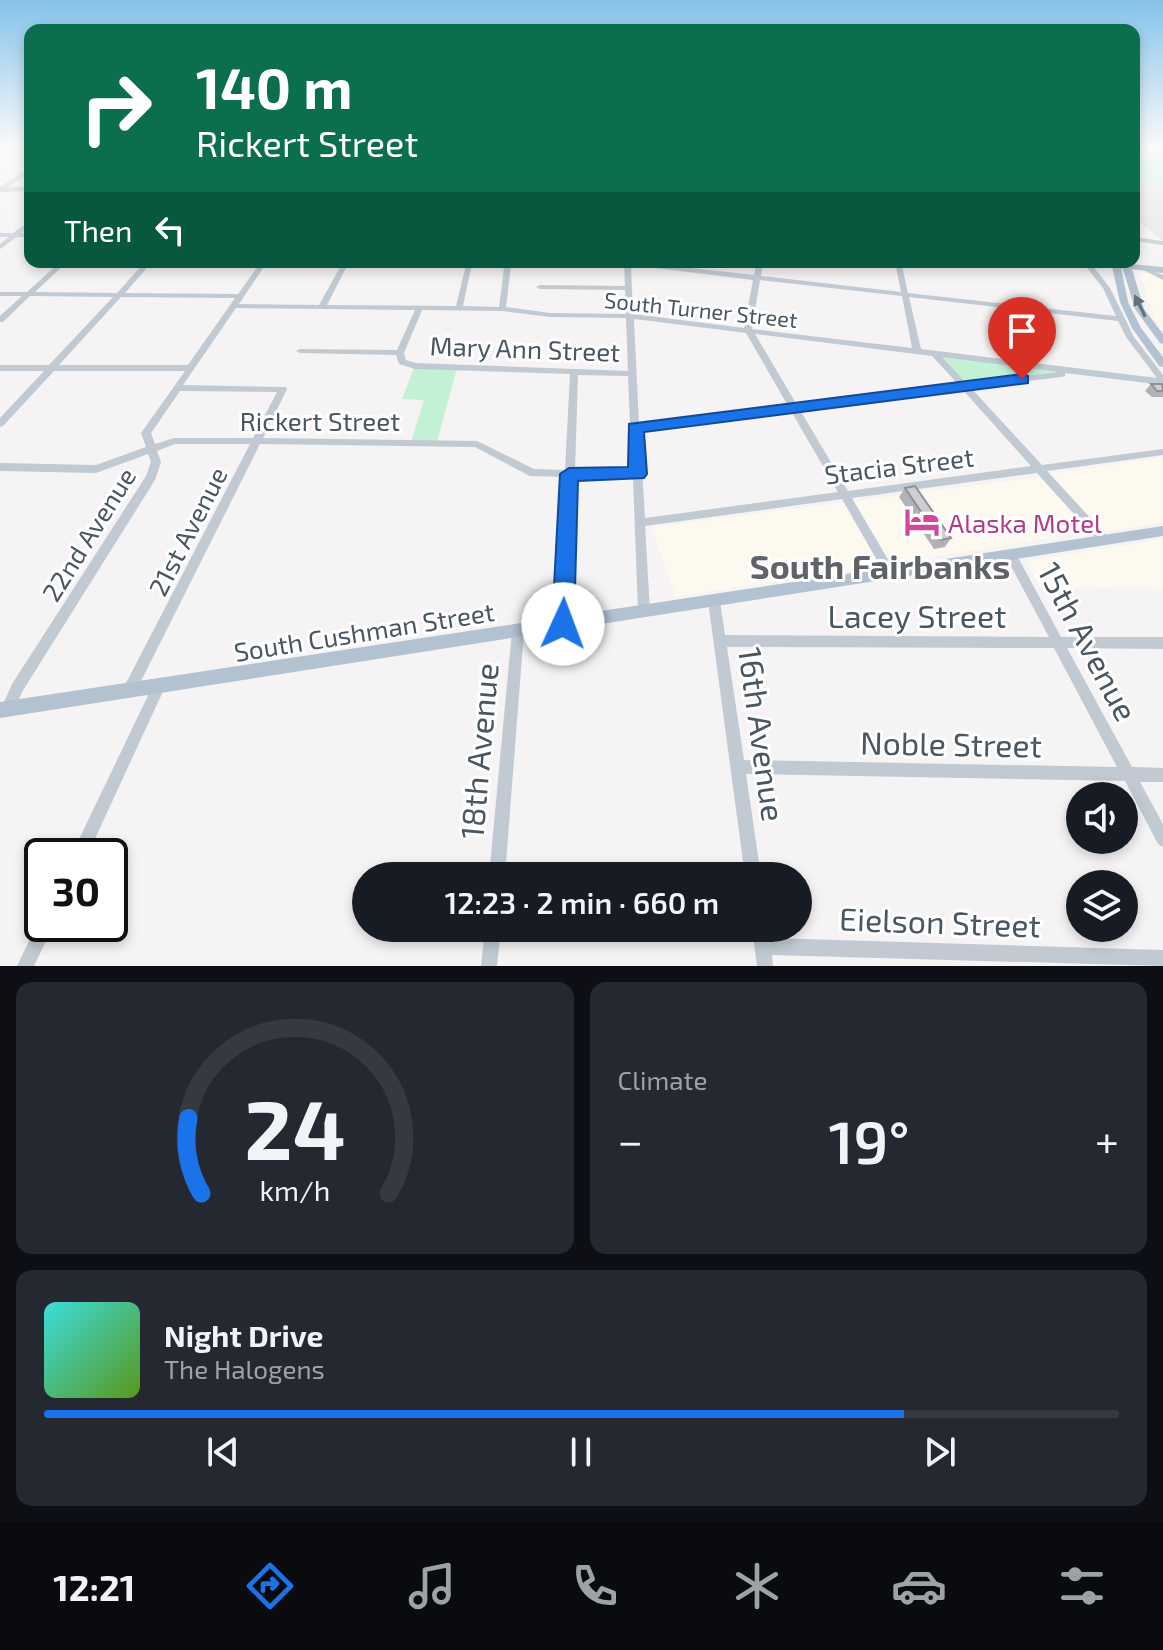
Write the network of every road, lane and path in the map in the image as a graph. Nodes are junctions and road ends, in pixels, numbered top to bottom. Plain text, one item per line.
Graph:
1 (24, 228) edge
2 (0, 235) edge
3 (15, 235) junction
4 (24, 235) edge
5 (1140, 240) edge
6 (1163, 243) edge
7 (0, 247) edge
8 (1140, 267) edge
9 (57, 268) edge
10 (144, 268) edge
11 (260, 268) edge
12 (343, 268) edge
13 (468, 268) edge
14 (508, 268) edge
15 (627, 268) edge
16 (676, 268) edge
17 (760, 268) edge
18 (899, 268) edge
19 (1089, 268) edge
20 (1122, 268) edge
21 (1123, 268) edge
22 (1143, 268) junction
23 (1163, 270) edge
24 (759, 278) junction
25 (1163, 278) edge
26 (540, 287) dead end
27 (629, 288) junction
28 (0, 294) edge
29 (28, 294) junction
30 (120, 294) junction
31 (906, 295) junction
32 (240, 296) junction
33 (234, 306) junction
34 (322, 307) junction
35 (420, 307) junction
36 (459, 308) junction
37 (502, 309) junction
38 (630, 316) junction
39 (1119, 319) junction
40 (0, 320) edge
41 (748, 329) junction
42 (1163, 341) edge
43 (300, 351) dead end
44 (917, 351) junction
45 (400, 353) junction
46 (935, 354) junction
47 (1163, 364) edge
48 (0, 368) edge
49 (51, 368) junction
50 (191, 368) junction
51 (1079, 372) junction
52 (574, 373) junction
53 (633, 374) junction
54 (1163, 382) edge
55 (965, 387) junction
56 (178, 388) junction
57 (794, 408) junction
58 (0, 424) edge
59 (635, 428) junction
60 (258, 441) junction
61 (151, 449) junction
62 (1163, 452) edge
63 (0, 467) edge
64 (1039, 470) junction
65 (569, 474) junction
66 (638, 474) junction
67 (845, 494) junction
68 (640, 523) junction
69 (1163, 531) edge
70 (1104, 540) junction
71 (1011, 555) junction
72 (890, 573) junction
73 (714, 601) junction
74 (644, 611) junction
75 (563, 624) junction
76 (518, 631) junction
77 (719, 641) junction
78 (1058, 641) junction
79 (1163, 643) edge
80 (159, 687) junction
81 (129, 691) junction
82 (4, 709) edge
83 (737, 767) junction
84 (1129, 775) junction
85 (1163, 775) edge
86 (88, 838) edge
87 (1163, 839) edge
88 (498, 862) edge
89 (751, 862) edge
90 (37, 942) edge
91 (492, 942) edge
92 (762, 942) edge
93 (763, 946) junction
94 (1163, 958) edge
95 (25, 966) edge
96 (489, 966) edge
97 (765, 966) edge

1 - 3 street
2 - 3 street
3 - 4 street
3 - 7 street
5 - 6 street
8 - 22 main road
9 - 29 street
10 - 30 street
11 - 32 street, 22nd Avenue
12 - 34 street
13 - 36 street
14 - 37 street
15 - 27 street
16 - 24 street
17 - 24 street
18 - 31 street
19 - 39 street
20 - 47 main road
42 -> 21 main road
22 - 23 main road
22 - 25 street
24 - 31 street
24 - 41 street
26 - 27 street
27 - 38 street
28 - 29 street
29 - 30 street
29 - 40 street
30 - 32 street
30 - 49 street
31 - 39 street
31 - 44 street
32 - 33 street, 22nd Avenue
33 - 34 street, South Turner Street
33 - 50 street, 22nd Avenue
34 - 35 street, South Turner Street
35 - 36 street, South Turner Street
35 - 45 street
36 - 37 street, South Turner Street
37 - 38 street, South Turner Street
38 - 41 street, South Turner Street
38 - 53 street
39 - 54 street
41 - 44 street, South Turner Street
41 - 57 street
43 - 45 street
44 - 46 street, South Turner Street
45 - 52 street, Mary Ann Street
46 - 51 street, South Turner Street
46 - 55 street, 15th Avenue
48 - 49 street
49 - 50 street
49 - 58 street
50 - 56 street, 22nd Avenue
51 - 54 street, South Turner Street
51 - 55 street
52 - 53 street, Mary Ann Street
52 - 65 street
53 - 59 street
55 - 57 street
55 - 64 street, 15th Avenue
56 - 60 street, 21st Avenue
56 - 61 street, 22nd Avenue
57 - 59 street
57 - 67 street
59 - 66 street
60 - 61 street, Rickert Street
60 - 65 street, Rickert Street
60 - 81 street, 21st Avenue
61 - 63 street, Rickert Street
61 - 82 street, 22nd Avenue
62 - 64 street, Stacia Street
64 - 67 street, Stacia Street
64 - 70 street, 15th Avenue
65 - 66 street, Rickert Street
65 - 75 street
66 - 68 street
67 - 68 street, Stacia Street
67 - 72 street
68 - 74 street
69 - 70 main road, South Cushman Street
70 - 71 main road, South Cushman Street
71 - 72 main road, South Cushman Street
71 - 78 street, 15th Avenue
72 - 73 main road, South Cushman Street
73 - 74 main road, South Cushman Street
73 - 77 street, 16th Avenue
74 - 75 main road, South Cushman Street
75 - 76 main road, South Cushman Street
76 - 80 main road, South Cushman Street
76 - 88 street, 18th Avenue
77 - 78 street, Lacey Street
77 - 83 street, 16th Avenue
78 - 79 street, Lacey Street
78 - 84 street, 15th Avenue
80 - 81 main road, South Cushman Street
80 - 86 street
81 - 82 main road, South Cushman Street
83 - 84 street, Noble Street
83 - 89 street, 16th Avenue
84 - 85 street, Noble Street
84 - 87 street, 15th Avenue
90 - 95 street
91 - 96 street
92 - 93 street
93 - 94 street, Eielson Street
93 - 97 street

